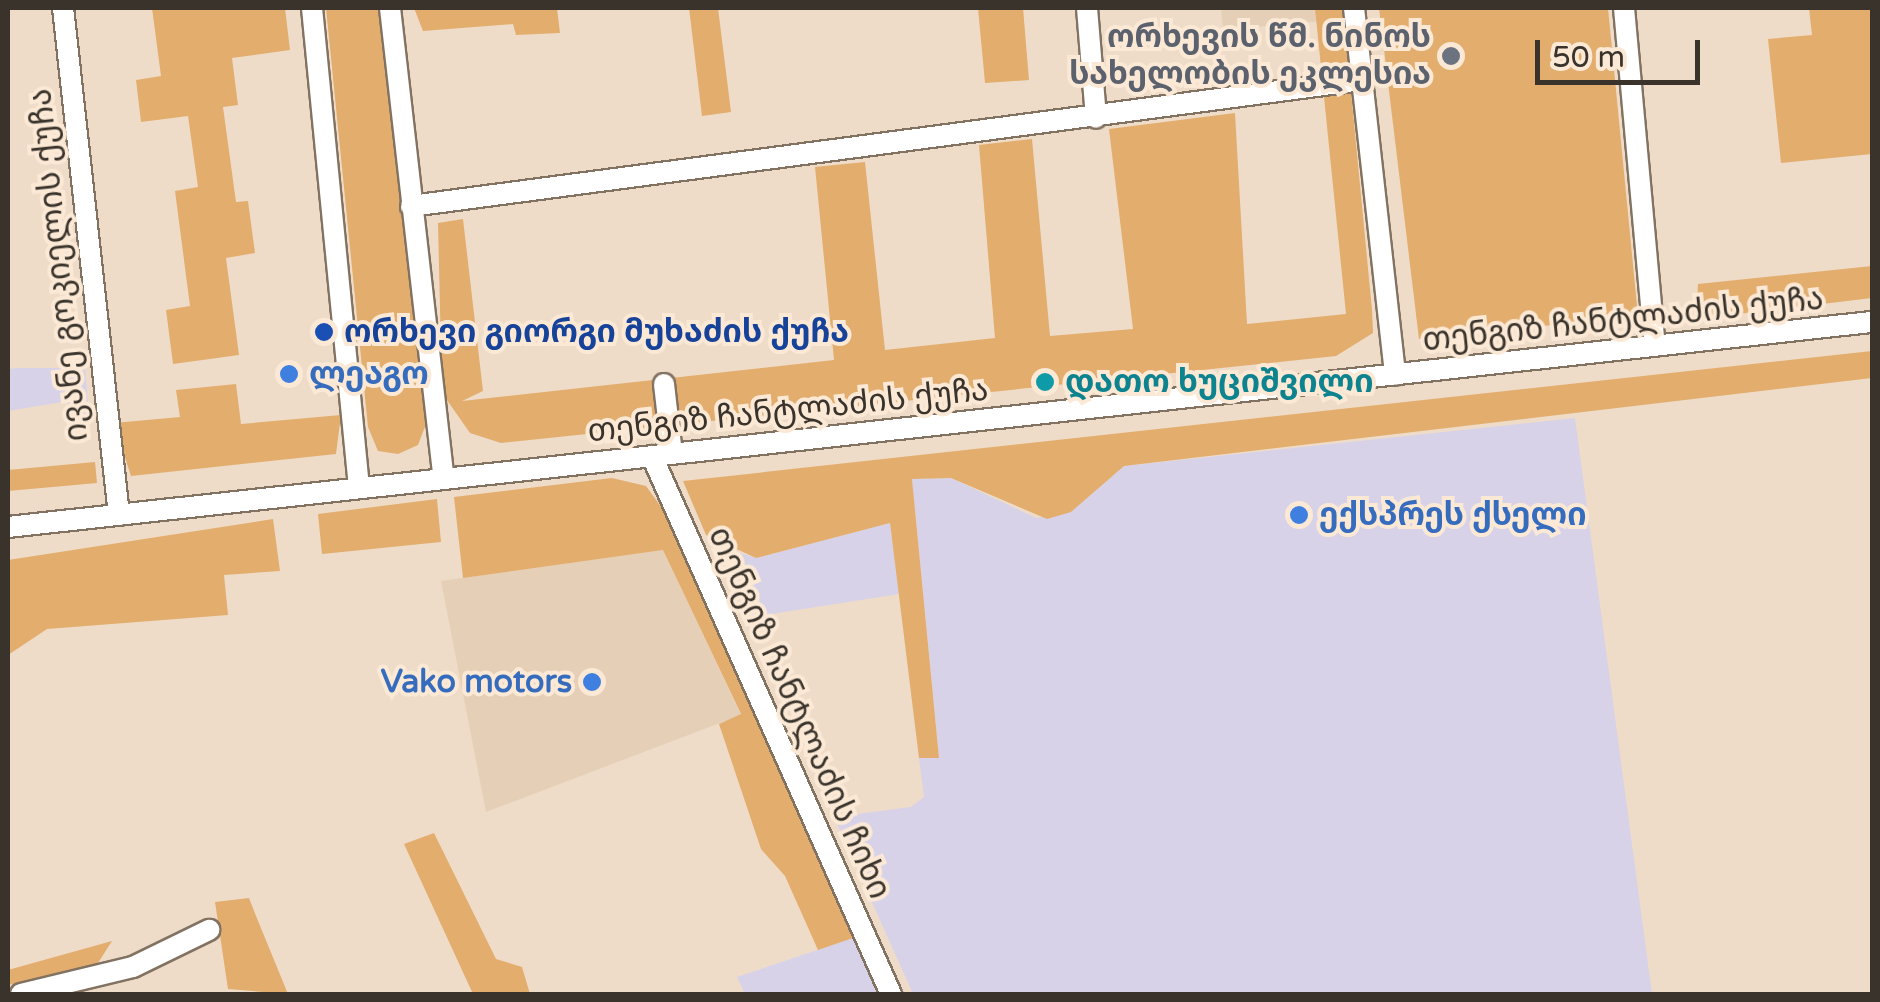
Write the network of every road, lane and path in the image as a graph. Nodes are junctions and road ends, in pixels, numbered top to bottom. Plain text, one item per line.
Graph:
1 (62, 8) edge
2 (312, 8) edge
3 (390, 8) edge
4 (1086, 8) edge
5 (1354, 8) edge
6 (1624, 8) edge
7 (1362, 80) junction
8 (1096, 118) junction
9 (411, 206) junction
10 (1872, 322) edge
11 (1655, 346) junction
12 (1395, 375) junction
13 (664, 384) dead end
14 (662, 455) junction
15 (444, 479) junction
16 (358, 488) junction
17 (119, 514) junction
18 (8, 526) edge
19 (209, 930) dead end
20 (20, 994) edge
21 (891, 994) edge

1 - 17 street, ივანე გოკიელის ქუჩა
2 - 16 street
3 - 9 street
4 - 8 street
5 - 7 street
6 - 11 street
7 - 8 street
7 - 12 street
8 - 9 street
9 - 15 street
10 - 11 street, თენგიზ ჩანტლაძის ქუჩა
11 - 12 street, თენგიზ ჩანტლაძის ქუჩა
12 - 14 street, თენგიზ ჩანტლაძის ქუჩა
13 - 14 street, თენგიზ ჩანტლაძის ჩიხი
14 - 15 street, თენგიზ ჩანტლაძის ქუჩა
14 - 21 street, თენგიზ ჩანტლაძის ჩიხი
15 - 16 street, თენგიზ ჩანტლაძის ქუჩა
16 - 17 street, თენგიზ ჩანტლაძის ქუჩა
17 - 18 street, თენგიზ ჩანტლაძის ქუჩა
19 - 20 street

